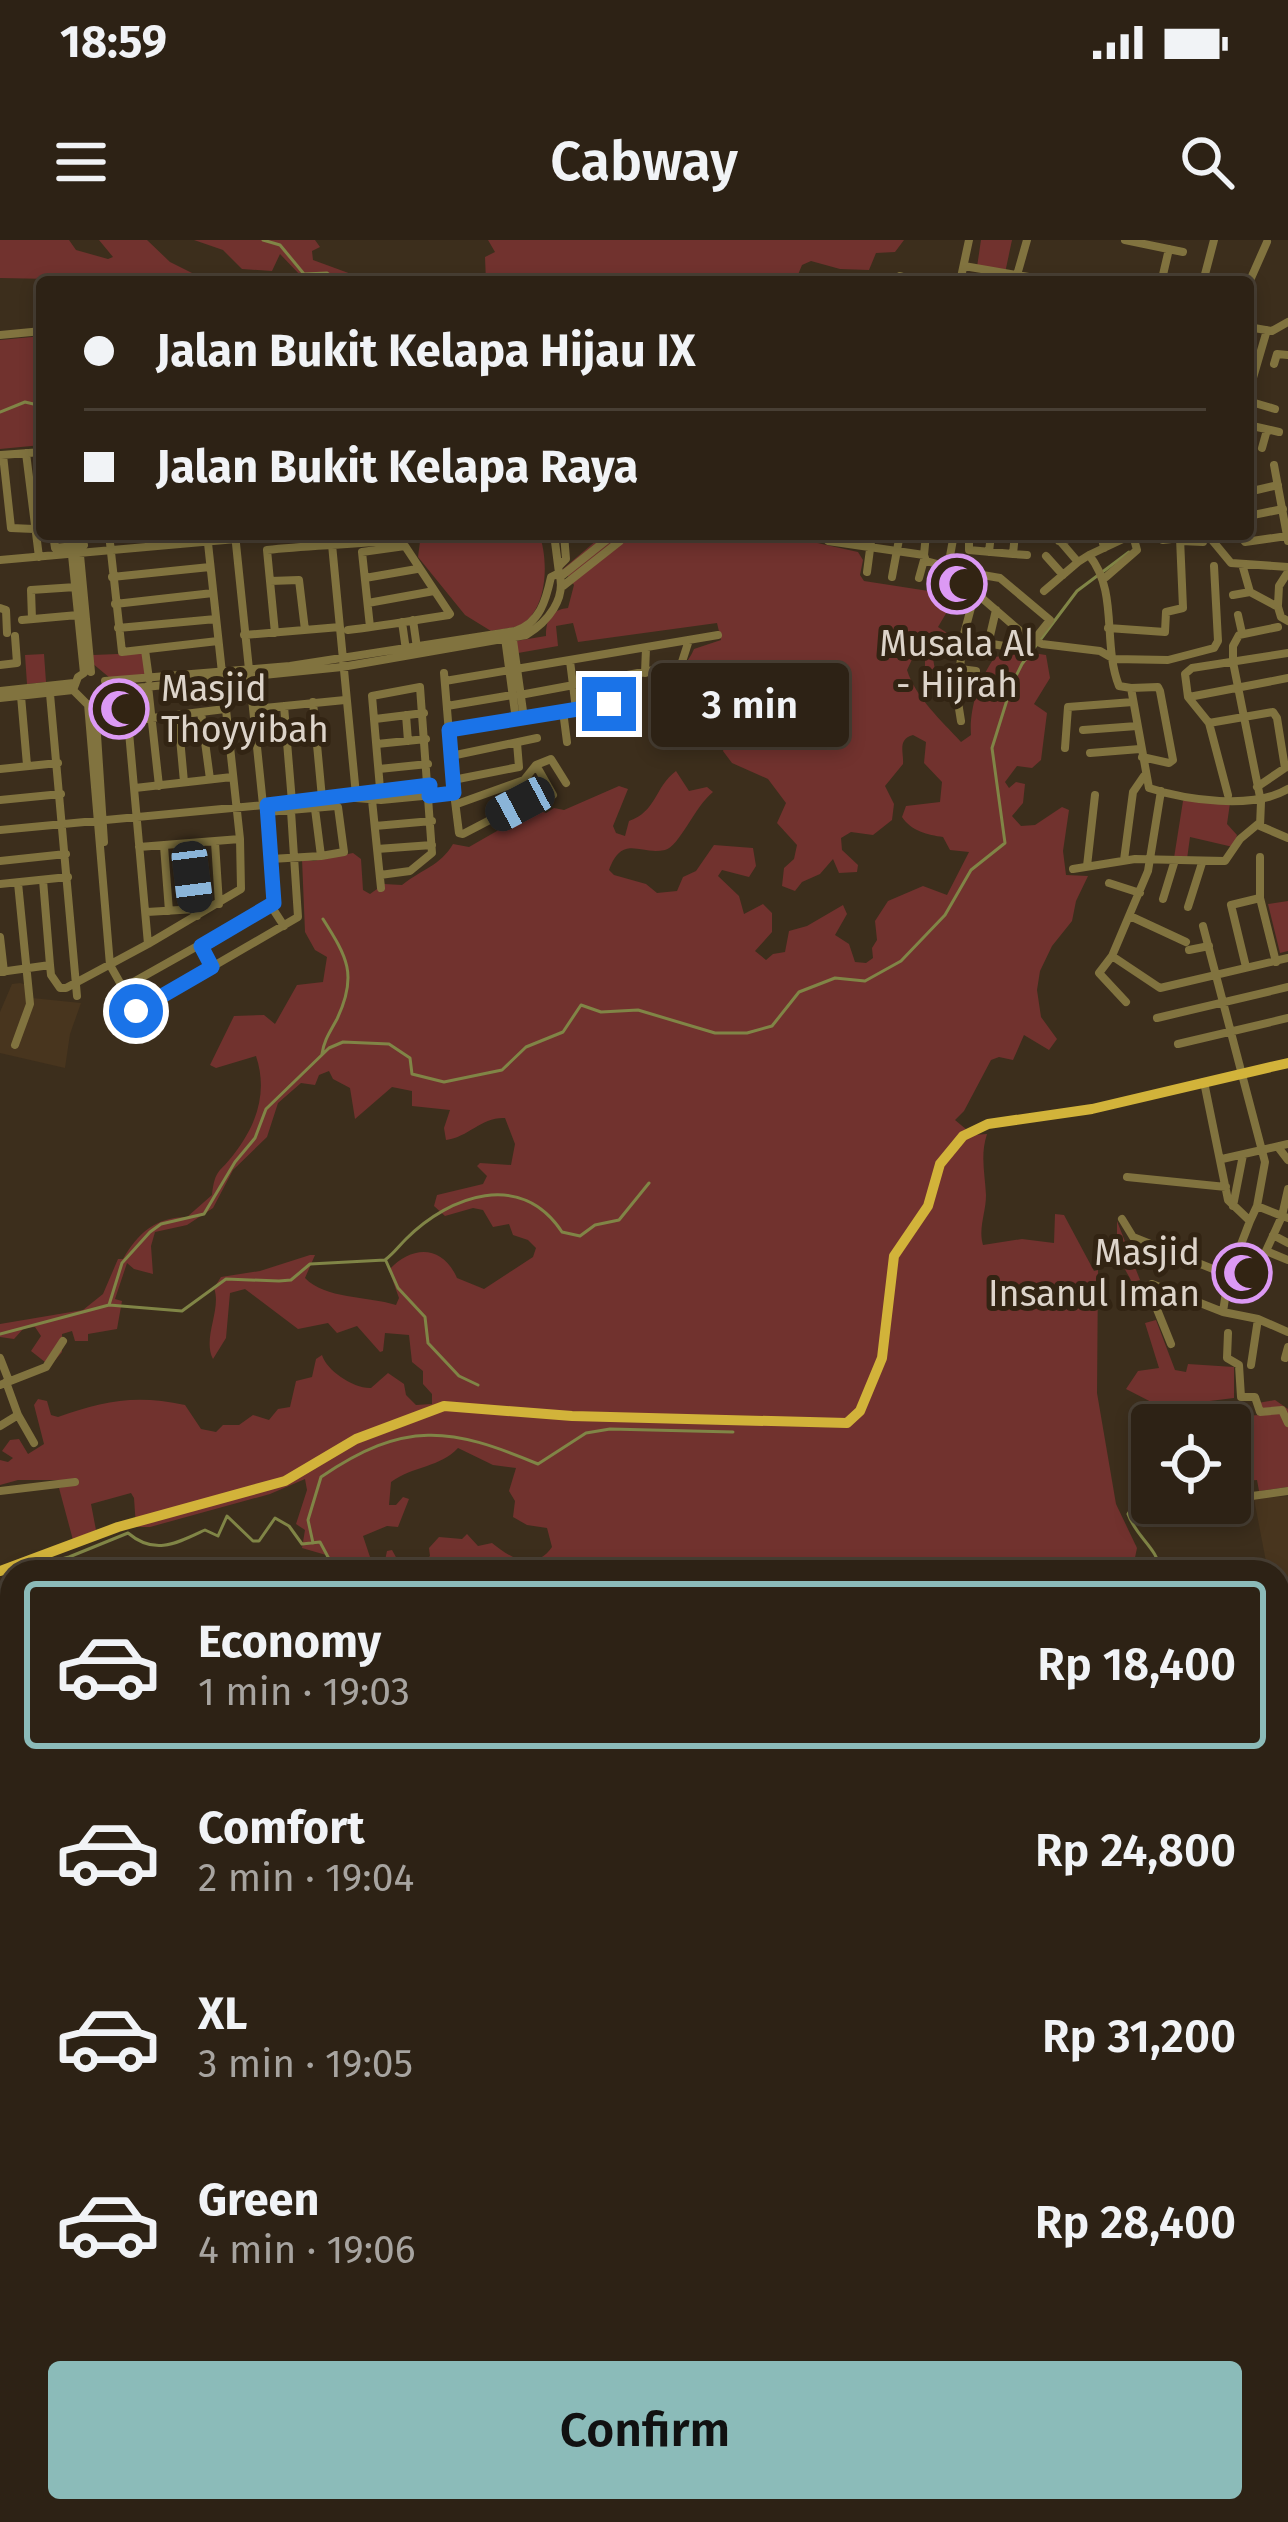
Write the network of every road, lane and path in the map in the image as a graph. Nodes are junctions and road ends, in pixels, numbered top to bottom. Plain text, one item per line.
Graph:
1 (969, 240) edge
2 (1027, 240) edge
3 (1125, 240) edge
4 (1214, 240) edge
5 (1267, 242) edge
6 (1164, 246) edge
7 (1183, 251) dead end
8 (964, 266) junction
9 (900, 275) dead end
10 (903, 276) edge
11 (962, 276) edge
12 (986, 276) edge
13 (1017, 276) edge
14 (1162, 276) edge
15 (1205, 276) edge
16 (1252, 276) edge
17 (1288, 322) edge
18 (1254, 328) edge
19 (1267, 330) junction
20 (36, 332) edge
21 (0, 335) edge
22 (1288, 355) edge
23 (1274, 364) dead end
24 (1254, 377) edge
25 (1254, 400) edge
26 (1275, 409) dead end
27 (1254, 427) edge
28 (1267, 430) junction
29 (1279, 432) dead end
30 (1262, 448) dead end
31 (36, 452) edge
32 (26, 453) junction
33 (1, 455) edge
34 (1274, 465) dead end
35 (1282, 489) edge
36 (1283, 509) junction
37 (1254, 515) edge
38 (1286, 521) edge
39 (0, 525) edge
40 (11, 529) junction
41 (34, 530) junction
42 (1288, 539) edge
43 (54, 540) edge
44 (110, 540) edge
45 (192, 540) edge
46 (207, 540) edge
47 (236, 540) edge
48 (320, 540) edge
49 (331, 540) edge
50 (555, 540) edge
51 (565, 540) edge
52 (620, 540) edge
53 (848, 540) edge
54 (872, 540) edge
55 (899, 540) edge
56 (925, 540) edge
57 (953, 540) edge
58 (969, 540) edge
59 (990, 540) edge
60 (1014, 540) edge
61 (1059, 540) edge
62 (1102, 540) edge
63 (1121, 540) edge
64 (1134, 540) edge
65 (1189, 540) edge
66 (1207, 540) edge
67 (1244, 540) edge
68 (1181, 541) joint
69 (361, 543) edge
70 (871, 548) junction
71 (1104, 548) junction
72 (81, 549) edge
73 (111, 551) junction
74 (897, 551) junction
75 (989, 552) junction
76 (1013, 554) junction
77 (1027, 555) dead end
78 (1089, 555) junction
79 (1046, 556) dead end
80 (39, 557) junction
81 (924, 557) junction
82 (0, 560) edge
83 (1078, 562) junction
84 (1242, 564) junction
85 (1214, 566) dead end
86 (210, 567) junction
87 (948, 567) junction
88 (417, 568) junction
89 (1288, 569) edge
90 (867, 572) dead end
91 (971, 573) junction
92 (1063, 574) junction
93 (1103, 574) junction
94 (560, 575) junction
95 (892, 577) dead end
96 (112, 578) junction
97 (365, 578) junction
98 (919, 578) dead end
99 (270, 581) junction
100 (76, 586) junction
101 (976, 588) junction
102 (434, 591) junction
103 (1044, 591) dead end
104 (1250, 592) junction
105 (213, 593) junction
106 (1233, 595) dead end
107 (1283, 595) edge
108 (548, 597) junction
109 (560, 601) junction
110 (368, 603) junction
111 (115, 604) junction
112 (1278, 607) junction
113 (0, 608) edge
114 (996, 610) junction
115 (82, 615) junction
116 (1238, 615) dead end
117 (216, 619) junction
118 (408, 621) junction
119 (1288, 621) edge
120 (534, 626) junction
121 (370, 627) junction
122 (1278, 627) dead end
123 (118, 628) junction
124 (344, 628) junction
125 (1108, 628) junction
126 (305, 630) junction
127 (1019, 630) junction
128 (275, 633) junction
129 (1242, 633) junction
130 (964, 634) dead end
131 (6, 635) edge
132 (244, 635) junction
133 (718, 635) dead end
134 (508, 636) junction
135 (689, 640) junction
136 (988, 640) dead end
137 (218, 641) junction
138 (1038, 642) junction
139 (1013, 646) dead end
140 (646, 648) junction
141 (145, 650) junction
142 (411, 651) junction
143 (1288, 653) edge
144 (1110, 656) junction
145 (570, 661) junction
146 (1233, 662) junction
147 (342, 663) junction
148 (0, 664) edge
149 (960, 669) junction
150 (513, 671) junction
151 (976, 671) dead end
152 (87, 672) junction
153 (645, 673) junction
154 (249, 674) junction
155 (222, 676) junction
156 (630, 676) junction
157 (1288, 678) edge
158 (607, 680) junction
159 (149, 683) junction
160 (106, 686) junction
161 (573, 686) junction
162 (74, 687) junction
163 (1237, 687) junction
164 (1132, 688) junction
165 (0, 694) edge
166 (50, 694) junction
167 (516, 695) junction
168 (21, 696) junction
169 (1188, 698) junction
170 (345, 700) junction
171 (313, 702) junction
172 (1133, 702) junction
173 (91, 704) junction
174 (635, 704) dead end
175 (284, 706) junction
176 (448, 706) junction
177 (225, 709) junction
178 (253, 709) junction
179 (577, 709) junction
180 (563, 711) junction
181 (201, 712) junction
182 (424, 713) junction
183 (178, 716) junction
184 (406, 716) junction
185 (1242, 717) junction
186 (153, 719) junction
187 (375, 719) junction
188 (515, 720) junction
189 (961, 721) dead end
190 (1209, 723) junction
191 (1136, 726) junction
192 (449, 730) junction
193 (1083, 730) dead end
194 (537, 738) dead end
195 (426, 739) junction
196 (408, 741) junction
197 (567, 742) dead end
198 (377, 744) junction
199 (513, 744) junction
200 (1065, 748) dead end
201 (1090, 753) dead end
202 (1141, 753) junction
203 (451, 756) junction
204 (59, 764) junction
205 (428, 764) junction
206 (27, 765) junction
207 (536, 765) junction
208 (1287, 767) edge
209 (0, 769) edge
210 (379, 769) junction
211 (1145, 775) junction
212 (232, 777) junction
213 (210, 779) junction
214 (184, 782) junction
215 (566, 783) dead end
216 (158, 786) junction
217 (454, 787) junction
218 (1257, 787) junction
219 (136, 788) junction
220 (429, 791) junction
221 (1161, 791) junction
222 (1288, 791) edge
223 (62, 794) junction
224 (1095, 795) dead end
225 (1228, 795) dead end
226 (376, 796) junction
227 (354, 797) junction
228 (322, 798) junction
229 (0, 800) edge
230 (1261, 802) junction
231 (457, 804) junction
232 (291, 806) junction
233 (266, 807) junction
234 (235, 808) junction
235 (315, 808) junction
236 (137, 816) junction
237 (100, 820) junction
238 (432, 820) junction
239 (1260, 823) junction
240 (63, 824) junction
241 (375, 826) junction
242 (0, 830) edge
243 (1288, 838) edge
244 (240, 839) junction
245 (215, 842) junction
246 (188, 844) junction
247 (432, 845) junction
248 (164, 846) junction
249 (139, 848) junction
250 (377, 849) junction
251 (66, 854) junction
252 (321, 856) junction
253 (1260, 857) dead end
254 (296, 858) junction
255 (271, 859) junction
256 (1152, 859) junction
257 (1124, 860) junction
258 (1175, 860) junction
259 (0, 861) edge
260 (1202, 863) junction
261 (1087, 866) junction
262 (1073, 869) dead end
263 (380, 875) junction
264 (68, 877) junction
265 (43, 880) junction
266 (18, 883) junction
267 (1109, 883) dead end
268 (0, 884) edge
269 (381, 889) dead end
270 (1140, 893) junction
271 (1260, 898) junction
272 (1163, 899) dead end
273 (219, 904) junction
274 (1231, 905) junction
275 (272, 906) junction
276 (1188, 908) dead end
277 (170, 911) junction
278 (1220, 911) dead end
279 (147, 912) junction
280 (197, 913) junction
281 (1130, 916) junction
282 (284, 926) junction
283 (1203, 926) dead end
284 (0, 937) edge
285 (148, 944) junction
286 (201, 946) junction
287 (1209, 946) junction
288 (1112, 956) junction
289 (1288, 958) edge
290 (1276, 962) junction
291 (50, 964) junction
292 (112, 964) junction
293 (212, 967) junction
294 (1246, 967) junction
295 (28, 969) junction
296 (2, 972) edge
297 (1216, 974) junction
298 (76, 981) junction
299 (1288, 987) edge
300 (122, 989) junction
301 (77, 996) dead end
302 (1126, 1002) dead end
303 (1223, 1003) junction
304 (1157, 1018) dead end
305 (1288, 1018) edge
306 (1231, 1031) junction
307 (1178, 1044) dead end
308 (15, 1045) dead end
309 (1288, 1063) edge
310 (1243, 1072) junction
311 (1204, 1082) junction
312 (1283, 1146) edge
313 (1263, 1150) junction
314 (1244, 1155) junction
315 (1222, 1159) junction
316 (1288, 1160) edge
317 (1127, 1177) dead end
318 (1226, 1187) junction
319 (1288, 1189) edge
320 (1230, 1203) junction
321 (1257, 1207) junction
322 (1285, 1217) edge
323 (1122, 1219) dead end
324 (1250, 1221) junction
325 (1273, 1235) junction
326 (1288, 1243) edge
327 (1288, 1260) edge
328 (1228, 1278) junction
329 (1264, 1289) dead end
330 (1223, 1312) junction
331 (1258, 1319) junction
332 (1288, 1332) edge
333 (1228, 1333) dead end
334 (64, 1341) dead end
335 (1171, 1344) dead end
336 (0, 1358) edge
337 (1251, 1365) dead end
338 (5, 1383) edge
339 (18, 1415) junction
340 (1288, 1423) edge
341 (0, 1426) edge
342 (34, 1443) dead end
343 (75, 1482) dead end
344 (0, 1491) edge
345 (1288, 1491) edge
346 (1251, 1496) edge
347 (30, 1560) edge

1 - 8 street
2 - 13 street
3 - 6 street
4 - 15 street
5 - 16 street
6 - 7 street
6 - 14 street
8 - 11 street
8 - 12 street
9 - 10 street
17 - 19 street
18 - 19 street
19 - 24 street
20 - 21 street
22 - 23 street
25 - 26 street
27 - 28 street
28 - 29 street
28 - 30 street
31 - 32 street
32 - 33 street
32 - 41 street
33 - 40 street
34 - 35 street
35 - 36 street
36 - 37 street
36 - 38 street
38 - 42 street
39 - 40 street
40 - 41 street
41 - 80 street
42 - 67 street
43 - 72 street
44 - 73 street
45 - 73 street
46 - 86 street
47 - 132 street
48 - 99 street
49 - 124 street
50 - 94 street
51 - 94 street
52 - 94 street
53 - 70 street
54 - 70 street
55 - 74 street
56 - 81 street
57 - 87 street
58 - 75 street
59 - 75 street
60 - 76 street
61 - 83 street
62 - 71 street
63 - 71 street
64 - 93 street
65 - 68 street
66 - 84 street
68 - 125 street
69 - 88 street
69 - 97 street
70 - 74 street
70 - 90 street
71 - 78 street
72 - 73 street
72 - 80 street
72 - 100 street
72 - 115 street
73 - 96 street
74 - 81 street
74 - 95 street
75 - 76 street
76 - 77 street
78 - 83 street
78 - 93 street
79 - 92 street
80 - 82 street
81 - 87 street
81 - 98 street
83 - 92 street
84 - 89 street
84 - 104 street
85 - 144 street
86 - 96 street
86 - 105 street
87 - 91 street
88 - 97 street
88 - 102 street
89 - 107 street
91 - 101 street
91 - 138 street
92 - 103 street
93 - 125 street
94 - 108 street
94 - 109 street
96 - 111 street
97 - 110 street
99 - 126 street
99 - 128 street
100 - 115 street
100 - 115 street
101 - 114 street
101 - 130 street
102 - 110 street
102 - 118 street
104 - 106 street
104 - 112 street
105 - 111 street
105 - 117 street
107 - 112 street
108 - 109 street
108 - 120 street
109 - 120 street
110 - 121 street
111 - 123 street
112 - 119 street
113 - 131 street
114 - 127 street
114 - 136 street
115 - 152 street
116 - 129 street
117 - 123 street
117 - 137 street
118 - 121 street
118 - 142 street
120 - 134 street
121 - 124 street
122 - 129 street
123 - 141 street
124 - 126 street
124 - 147 street
125 - 144 street
126 - 128 street
127 - 138 street
127 - 139 street
128 - 132 street
129 - 146 street
131 - 148 street
132 - 154 street
133 - 135 street
134 - 142 street
134 - 150 street
135 - 140 street
135 - 153 street
137 - 141 street
137 - 155 street
138 - 144 street
138 - 149 street
140 - 145 street
140 - 153 street
141 - 159 street
142 - 147 street
143 - 146 street
144 - 164 street
145 - 150 street
145 - 161 street
146 - 163 street
146 - 169 street
147 - 154 street
147 - 170 street
149 - 151 street
149 - 189 street
150 - 167 street
150 - 176 street
152 - 160 street
152 - 162 street
153 - 156 street
154 - 155 street
154 - 178 street
155 - 159 street
155 - 177 street
156 - 158 street
156 - 174 street
157 - 163 street
158 - 161 street
158 - 179 street
159 - 160 street
159 - 186 street
160 - 173 street
161 - 167 street
161 - 179 street
162 - 165 street
162 - 166 street
162 - 173 street
163 - 169 street
163 - 185 street
164 - 172 street
164 - 202 street
165 - 168 street
166 - 168 street
166 - 204 street
167 - 176 street
167 - 188 street
168 - 206 street
169 - 190 street
170 - 171 street
170 - 227 street
171 - 175 street
171 - 228 street
172 - 191 street
172 - 200 street
173 - 237 street
175 - 178 street
175 - 232 street
176 - 192 street
177 - 181 street
177 - 212 street
178 - 233 street
179 - 180 street
180 - 188 street
180 - 197 street
181 - 183 street
181 - 213 street
182 - 184 street
182 - 187 street
182 - 195 street
183 - 186 street
183 - 214 street
184 - 187 street
184 - 196 street
185 - 190 street
185 - 208 street
185 - 218 street
186 - 216 street
186 - 219 street
187 - 198 street
188 - 192 street
188 - 199 street
190 - 225 street
191 - 193 street
191 - 202 street
192 - 203 street
194 - 199 street
195 - 196 street
195 - 205 street
196 - 198 street
198 - 210 street
199 - 203 street
199 - 217 street
201 - 202 street
202 - 211 street
203 - 217 street
204 - 206 street
204 - 223 street
205 - 210 street
205 - 220 street
206 - 209 street
207 - 215 street
207 - 231 street
207 - 231 street
208 - 218 street
210 - 226 street
211 - 221 street
211 - 257 street
212 - 213 street
212 - 234 street
213 - 214 street
214 - 216 street
216 - 219 street
217 - 220 street
217 - 231 street
218 - 230 street
219 - 236 street
220 - 226 street
220 - 238 street
221 - 230 street
221 - 256 street
222 - 230 street
223 - 229 street
223 - 240 street
224 - 261 street
226 - 227 street
226 - 241 street
227 - 228 street
228 - 232 street
230 - 239 street
232 - 233 street
232 - 235 street
232 - 254 street
233 - 234 street
233 - 255 street
234 - 236 street
234 - 244 street
235 - 252 street
235 - 252 street
236 - 237 street
236 - 249 street
237 - 240 street
237 - 292 street
238 - 241 street
238 - 247 street
239 - 243 street
239 - 260 street
240 - 242 street
240 - 251 street
241 - 250 street
244 - 245 street
244 - 273 street
245 - 246 street
245 - 273 street
246 - 248 street
246 - 280 street
247 - 250 street
247 - 263 street
248 - 249 street
248 - 277 street
249 - 279 street
250 - 263 street
251 - 259 street
251 - 264 street
252 - 254 street
253 - 271 street
254 - 255 street
254 - 282 street
255 - 275 street
256 - 257 street
256 - 258 street
256 - 270 street
257 - 261 street
258 - 260 street
258 - 272 street
260 - 276 street
261 - 262 street
263 - 269 street
264 - 265 street
264 - 298 street
265 - 266 street
265 - 291 street
266 - 268 street
266 - 295 street
267 - 270 street
270 - 281 street
271 - 274 street
271 - 290 street
273 - 280 street
274 - 278 street
274 - 294 street
275 - 282 street
275 - 286 street
277 - 279 street
277 - 280 street
279 - 285 street
280 - 285 street
281 - 287 street
281 - 288 street
282 - 293 street
283 - 287 street
284 - 296 street
285 - 292 street
286 - 293 street
286 - 300 street
287 - 297 street
288 - 297 street
288 - 302 street
289 - 290 street
290 - 294 street
291 - 295 street
291 - 298 street
292 - 298 street
292 - 300 street
293 - 300 street
294 - 297 street
295 - 296 street
295 - 308 street
297 - 303 street
298 - 301 street
299 - 303 street
303 - 304 street
303 - 306 street
305 - 306 street
306 - 307 street
306 - 310 street
309 - 310 main road
310 - 311 main road
310 - 313 street
311 - 315 street
311 - 347 main road
312 - 313 street
312 - 316 street
313 - 314 street
313 - 321 street
314 - 315 street
314 - 320 street
315 - 318 street
317 - 318 street
318 - 320 street
319 - 322 street
320 - 324 street
321 - 322 street
321 - 324 street
322 - 325 street
323 - 328 street
324 - 328 street
325 - 326 street
325 - 327 street
328 - 329 street
328 - 330 street
330 - 331 street
330 - 335 street
331 - 332 street
331 - 337 street
333 - 340 street
334 - 338 street
336 - 338 street
338 - 339 street
339 - 341 street
339 - 342 street
343 - 344 street
345 - 346 street

